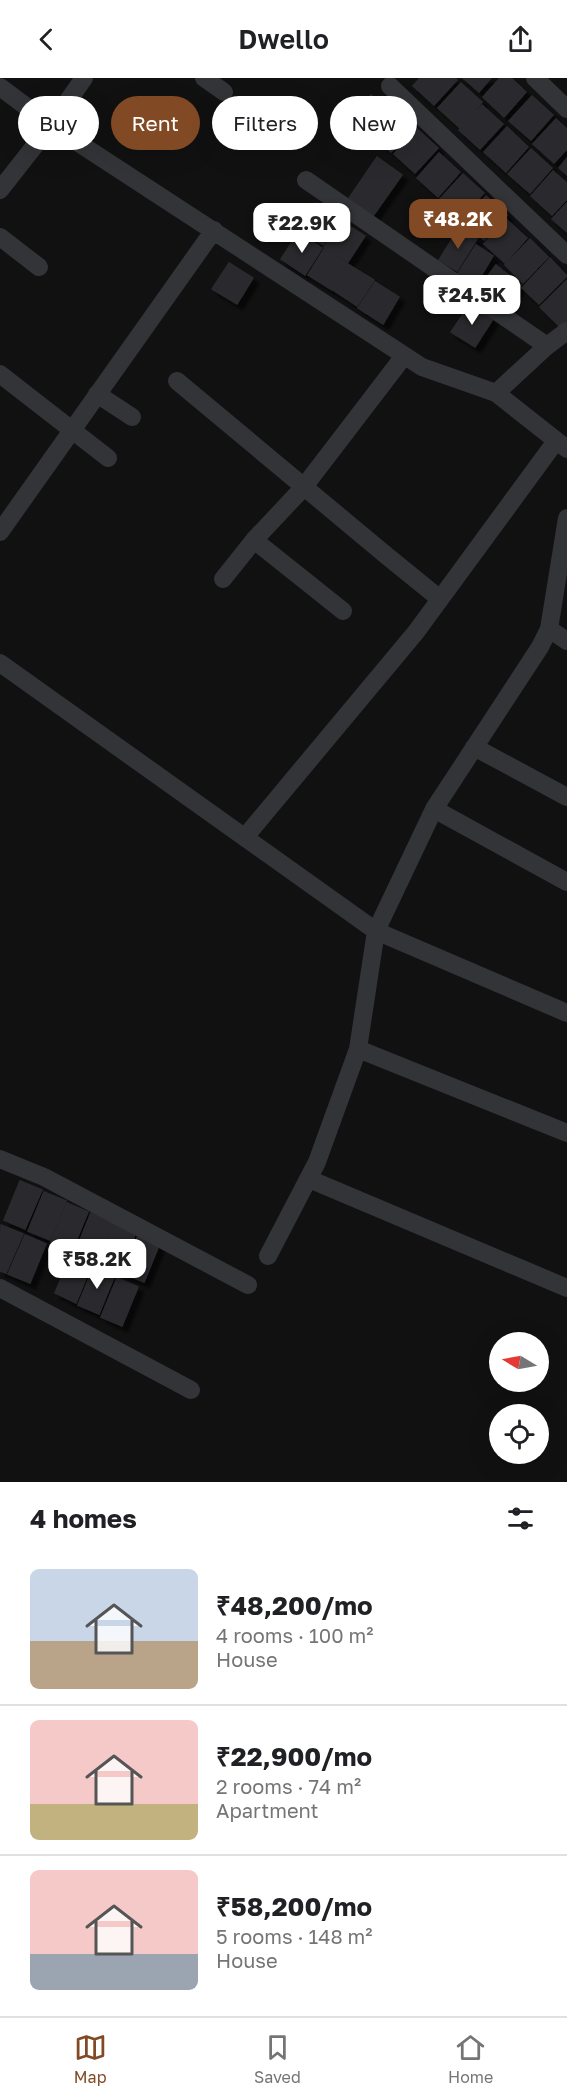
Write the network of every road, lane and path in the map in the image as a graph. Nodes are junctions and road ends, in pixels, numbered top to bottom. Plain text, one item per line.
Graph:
1 (84, 78) edge
2 (204, 78) edge
3 (535, 78) edge
4 (390, 86) dead end
5 (0, 87) edge
6 (224, 92) dead end
7 (71, 96) edge
8 (18, 100) edge
9 (567, 109) edge
10 (31, 150) edge
11 (90, 150) edge
12 (306, 180) dead end
13 (0, 190) edge
14 (214, 230) junction
15 (0, 237) edge
16 (567, 255) edge
17 (39, 267) dead end
18 (567, 331) edge
19 (547, 346) junction
20 (404, 356) junction
21 (0, 374) edge
22 (177, 381) dead end
23 (496, 393) junction
24 (97, 394) junction
25 (132, 417) dead end
26 (71, 430) junction
27 (562, 445) edge
28 (108, 458) dead end
29 (303, 488) junction
30 (567, 518) edge
31 (2, 526) edge
32 (254, 540) junction
33 (565, 542) edge
34 (223, 579) dead end
35 (440, 599) junction
36 (343, 611) dead end
37 (549, 629) junction
38 (567, 641) edge
39 (0, 663) edge
40 (474, 747) junction
41 (567, 798) edge
42 (434, 809) junction
43 (245, 837) junction
44 (567, 882) edge
45 (376, 931) junction
46 (567, 1012) edge
47 (358, 1049) junction
48 (567, 1133) edge
49 (0, 1159) edge
50 (309, 1179) junction
51 (268, 1256) dead end
52 (248, 1285) dead end
53 (567, 1287) edge
54 (0, 1288) edge
55 (191, 1390) dead end

1 - 7 street
2 - 6 street
3 - 9 street
4 - 16 street
5 - 8 street
10 - 13 street
11 - 14 street
12 - 19 street
14 - 20 street
14 - 24 street
15 - 17 street
18 - 19 street
19 - 23 street
20 - 23 street
20 - 29 street
21 - 26 street
22 - 29 street
23 - 27 street
24 - 25 street
24 - 26 street
26 - 28 street
26 - 31 street
27 - 35 street
29 - 32 street
29 - 35 street
30 - 33 street
32 - 34 street
32 - 36 street
33 - 37 street
35 - 43 street
37 - 38 street
37 - 40 street
39 - 43 street
40 - 41 street
40 - 42 street
42 - 44 street
42 - 45 street
43 - 45 street
45 - 46 street
45 - 47 street
47 - 48 street
47 - 50 street
49 - 52 street
50 - 51 street
50 - 53 street
54 - 55 street

